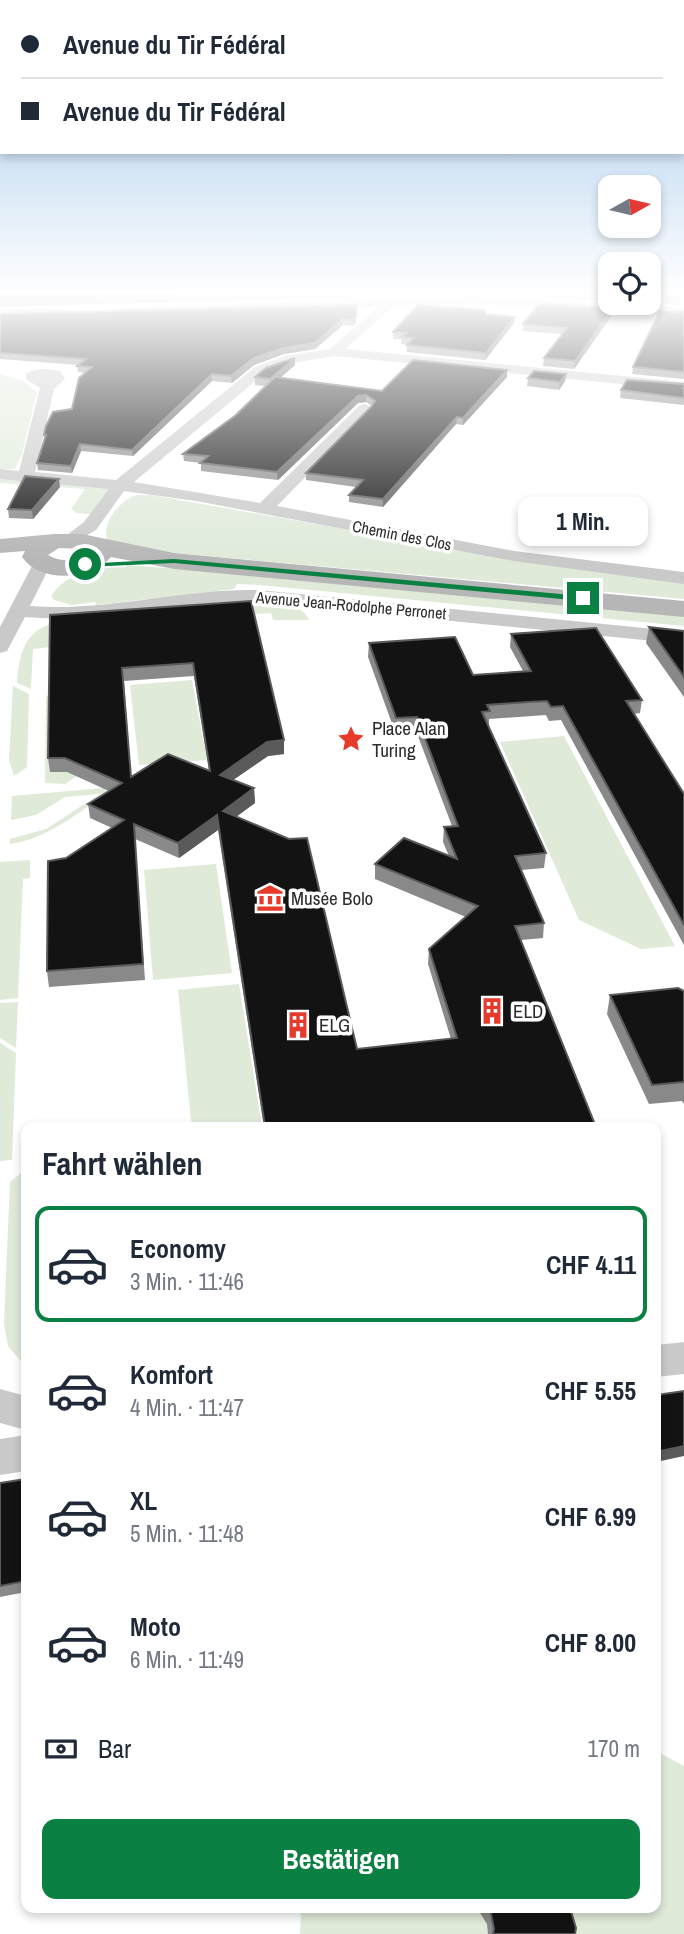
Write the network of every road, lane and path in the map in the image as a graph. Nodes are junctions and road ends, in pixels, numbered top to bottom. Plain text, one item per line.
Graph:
1 (245, 382) edge
2 (645, 382) edge
3 (684, 386) edge
4 (47, 387) dead end
5 (365, 408) edge
6 (0, 474) edge
7 (26, 476) junction
8 (120, 485) junction
9 (264, 509) junction
10 (0, 546) edge
11 (89, 550) junction
12 (49, 552) junction
13 (0, 554) edge
14 (684, 578) edge
15 (23, 604) junction
16 (684, 609) edge
17 (684, 638) edge
18 (0, 647) edge
19 (684, 1358) edge
20 (661, 1360) edge
21 (0, 1406) edge
22 (21, 1412) edge
23 (21, 1455) edge
24 (0, 1457) edge

1 - 8 street
2 - 3 street
4 - 7 street
5 - 9 street
6 - 7 street, Chemin des Clos
7 - 8 street, Chemin des Clos
8 - 9 street, Chemin des Clos
8 - 11 street
9 - 14 street, Chemin des Clos
10 - 12 main road
11 - 12 main road
11 - 12 main road
11 - 15 street
11 - 16 main road
12 - 13 main road
12 - 15 street
15 - 17 street, Avenue Jean-Rodolphe Perronet
15 - 18 street
19 - 20 street
21 - 22 street
23 - 24 street

